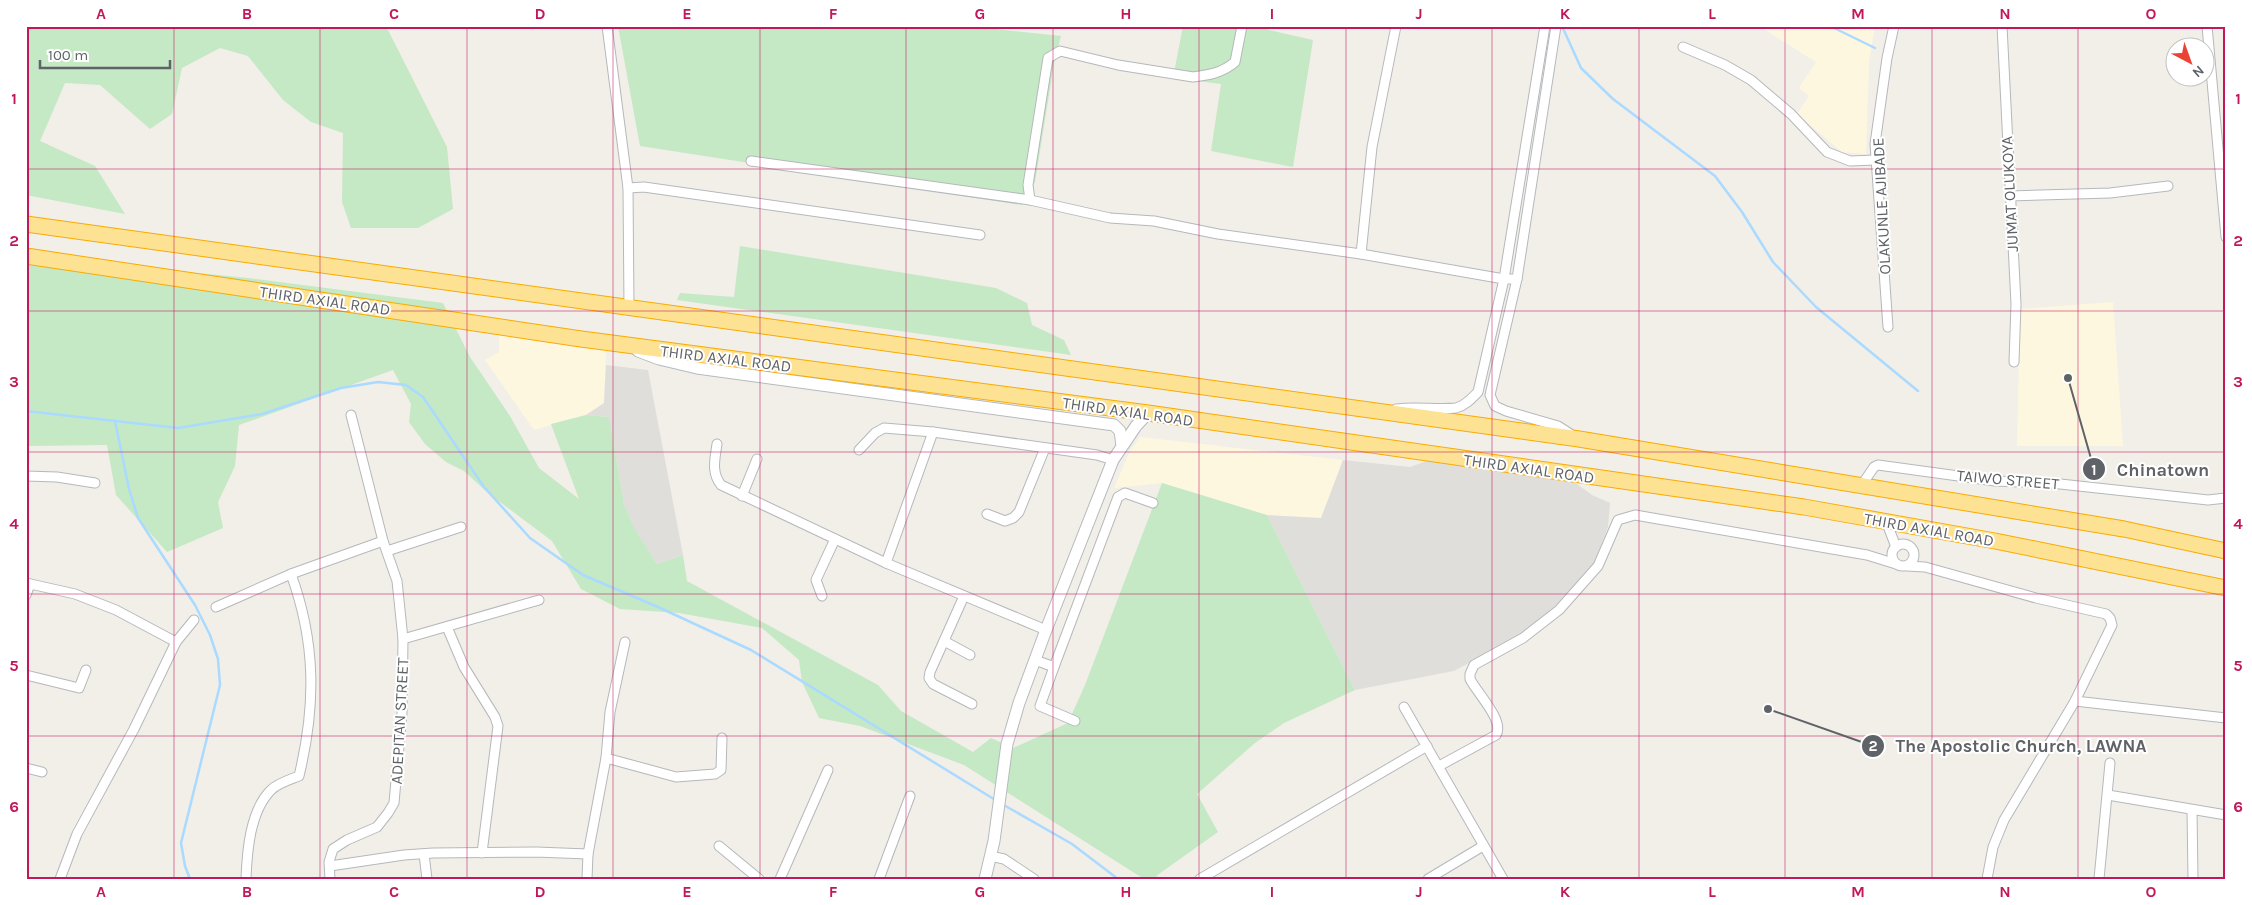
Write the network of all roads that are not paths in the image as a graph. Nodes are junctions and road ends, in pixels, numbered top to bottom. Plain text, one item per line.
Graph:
1 (607, 26) edge
2 (1242, 26) edge
3 (1396, 26) edge
4 (1545, 26) edge
5 (1556, 26) edge
6 (1894, 26) edge
7 (2002, 26) edge
8 (2207, 26) edge
9 (1683, 48) dead end
10 (1876, 160) junction
11 (751, 161) dead end
12 (2168, 186) dead end
13 (628, 188) junction
14 (2009, 196) junction
15 (1030, 200) junction
16 (26, 224) edge
17 (980, 235) dead end
18 (2226, 237) edge
19 (1361, 254) junction
20 (26, 256) edge
21 (1504, 279) junction
22 (1517, 279) junction
23 (629, 307) junction
24 (1888, 327) dead end
25 (618, 343) junction
26 (2014, 362) dead end
27 (1380, 411) junction
28 (1148, 413) junction
29 (351, 415) dead end
30 (933, 432) junction
31 (1579, 439) junction
32 (718, 444) dead end
33 (1122, 446) junction
34 (1045, 448) junction
35 (859, 450) dead end
36 (757, 459) dead end
37 (1113, 460) junction
38 (26, 476) edge
39 (95, 483) dead end
40 (1861, 486) junction
41 (742, 496) junction
42 (2226, 498) edge
43 (1152, 502) dead end
44 (987, 514) dead end
45 (1886, 521) junction
46 (461, 527) dead end
47 (1914, 527) junction
48 (835, 539) junction
49 (383, 540) junction
50 (1908, 545) junction
51 (1894, 549) junction
52 (2226, 550) edge
53 (387, 551) junction
54 (1867, 555) junction
55 (1914, 556) junction
56 (886, 563) junction
57 (1896, 564) junction
58 (1907, 566) junction
59 (1925, 568) junction
60 (291, 574) junction
61 (28, 583) edge
62 (2226, 588) edge
63 (26, 595) edge
64 (822, 596) dead end
65 (964, 596) junction
66 (539, 600) dead end
67 (216, 606) dead end
68 (194, 620) dead end
69 (446, 627) junction
70 (1046, 630) junction
71 (403, 640) junction
72 (944, 641) junction
73 (176, 642) junction
74 (625, 642) dead end
75 (970, 655) dead end
76 (1035, 660) junction
77 (1054, 667) junction
78 (86, 670) dead end
79 (26, 675) edge
80 (2075, 701) junction
81 (972, 704) dead end
82 (1404, 707) dead end
83 (2226, 718) edge
84 (1075, 721) dead end
85 (722, 738) dead end
86 (1427, 746) junction
87 (606, 758) junction
88 (2110, 764) dead end
89 (1439, 766) junction
90 (26, 768) edge
91 (828, 770) dead end
92 (42, 772) dead end
93 (910, 796) dead end
94 (2108, 796) junction
95 (2192, 810) junction
96 (2226, 815) edge
97 (720, 846) dead end
98 (1483, 846) junction
99 (482, 853) junction
100 (424, 854) junction
101 (588, 854) junction
102 (990, 857) junction
103 (330, 866) junction
104 (60, 879) edge
105 (246, 879) edge
106 (330, 879) edge
107 (427, 879) edge
108 (587, 879) edge
109 (759, 879) edge
110 (780, 879) edge
111 (879, 879) edge
112 (980, 879) edge
113 (985, 879) edge
114 (1034, 879) edge
115 (1200, 879) edge
116 (1428, 879) edge
117 (1502, 879) edge
118 (1987, 879) edge
119 (2099, 879) edge
120 (2193, 879) edge

1 - 13 street
2 - 15 street
3 - 19 street
4 - 21 street
5 - 22 street
6 - 10 street, OLAKUNLE AJIBADE
7 - 14 street, JUMAT OLUKOYA
8 - 18 street
9 - 10 street
10 - 24 street, OLAKUNLE AJIBADE
11 - 15 street
12 - 14 street
13 - 17 street
13 - 23 street
14 - 26 street, JUMAT OLUKOYA
15 - 19 street
16 - 23 highway, THIRD AXIAL ROAD
19 - 21 street
20 - 25 highway, THIRD AXIAL ROAD
21 - 22 street
21 - 27 street
22 - 31 street
23 - 27 highway, THIRD AXIAL ROAD
25 - 28 highway, THIRD AXIAL ROAD
25 - 33 street
27 - 31 highway, THIRD AXIAL ROAD
28 - 33 street
28 - 45 highway, THIRD AXIAL ROAD
29 - 49 street, ADEPITAN STREET
30 - 34 street
30 - 35 street
30 - 56 street
31 - 40 highway, THIRD AXIAL ROAD
32 - 41 street
33 - 37 street
34 - 37 street
34 - 44 street
36 - 41 street
37 - 70 street
38 - 39 street
40 - 42 street, TAIWO STREET
40 - 52 highway, THIRD AXIAL ROAD
41 - 48 street
43 - 77 street
45 - 47 highway, THIRD AXIAL ROAD
45 - 51 street
46 - 53 street
47 - 50 street
47 - 62 highway, THIRD AXIAL ROAD
48 - 56 street
48 - 64 street
49 - 53 street, ADEPITAN STREET
49 - 60 street
50 - 51 street
50 - 55 street
51 - 54 street
51 - 57 street
53 - 71 street, ADEPITAN STREET
54 - 57 street
54 - 89 street
55 - 58 street
55 - 59 street
56 - 65 street
57 - 58 street
58 - 59 street
59 - 80 street
60 - 67 street
60 - 105 street
61 - 63 street
61 - 73 street
65 - 70 street
65 - 72 street
66 - 69 street
68 - 73 street
69 - 71 street
69 - 99 street
70 - 76 street
71 - 103 street, ADEPITAN STREET
72 - 75 street
72 - 81 street
73 - 104 street
74 - 87 street
76 - 77 street
76 - 102 street
77 - 84 street
78 - 79 street
80 - 83 street
80 - 118 street
82 - 86 street
85 - 87 street
86 - 89 street
86 - 115 street
87 - 101 street
88 - 94 street
89 - 98 street
90 - 92 street
91 - 110 street
93 - 111 street
94 - 95 street
94 - 119 street
95 - 96 street
95 - 120 street
97 - 109 street
98 - 116 street
98 - 117 street
99 - 100 street
99 - 101 street
100 - 103 street
100 - 107 street
101 - 108 street
102 - 112 street
102 - 113 street
102 - 114 street
103 - 106 street, ADEPITAN STREET

